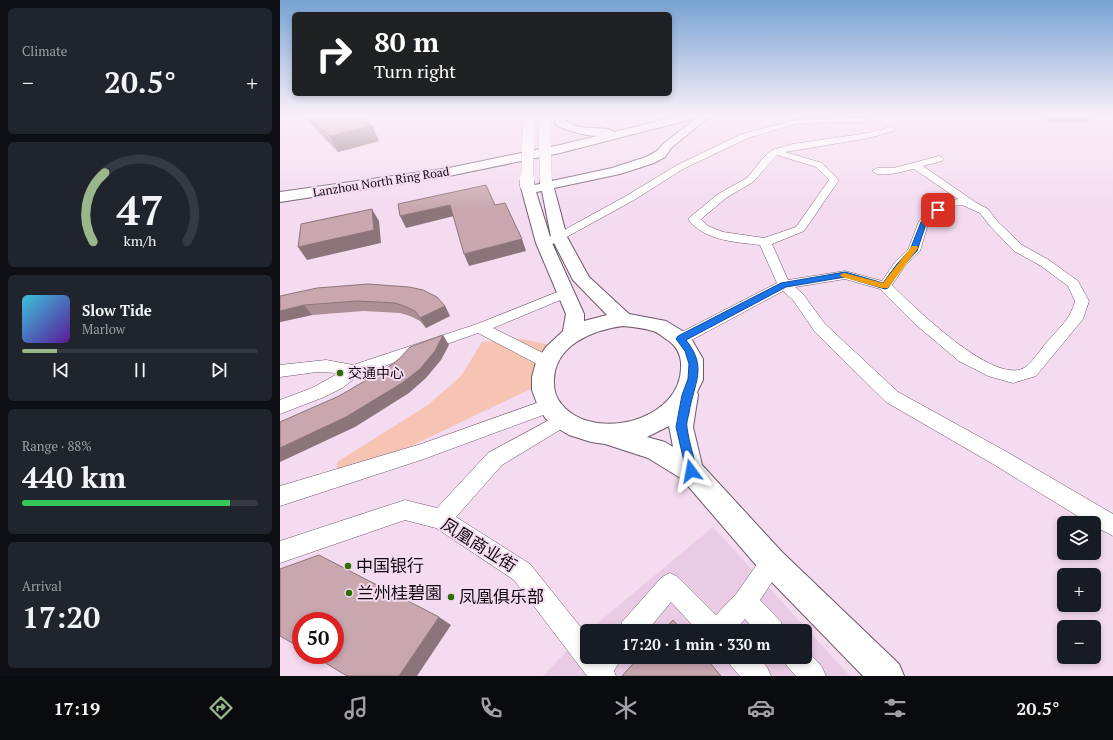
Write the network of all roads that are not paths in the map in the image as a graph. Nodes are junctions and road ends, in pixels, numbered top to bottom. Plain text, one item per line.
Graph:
1 (529, 148) edge
2 (545, 148) edge
3 (547, 148) edge
4 (550, 148) edge
5 (666, 148) edge
6 (721, 148) edge
7 (791, 148) edge
8 (775, 152) junction
9 (939, 159) dead end
10 (915, 165) junction
11 (877, 171) dead end
12 (547, 184) junction
13 (528, 187) junction
14 (280, 189) edge
15 (280, 197) edge
16 (973, 205) junction
17 (559, 237) junction
18 (765, 242) junction
19 (544, 243) junction
20 (784, 285) junction
21 (885, 286) junction
22 (565, 293) junction
23 (623, 319) junction
24 (480, 328) junction
25 (572, 335) junction
26 (681, 339) junction
27 (547, 362) junction
28 (280, 371) edge
29 (353, 371) junction
30 (687, 395) junction
31 (280, 407) edge
32 (555, 413) junction
33 (606, 434) junction
34 (691, 471) junction
35 (280, 496) edge
36 (442, 520) junction
37 (1113, 526) edge
38 (280, 552) edge
39 (772, 562) junction
40 (745, 601) junction
41 (637, 624) edge
42 (709, 624) edge
43 (723, 624) edge
44 (766, 624) edge
45 (580, 642) edge
46 (747, 664) edge
47 (802, 664) edge
48 (758, 676) edge
49 (813, 676) edge
50 (887, 676) edge

1 - 13 main road, bridge
2 - 12 main road, bridge
3 - 14 highway, Lanzhou North Ring Road
4 - 15 highway, Lanzhou North Ring Road
5 - 12 main road
6 - 17 street
7 - 8 street
8 - 18 street
8 - 18 street
9 - 10 street
10 - 11 street
10 - 16 street
12 - 13 main road
12 - 17 main road
13 - 19 main road
16 - 21 street
16 - 21 street
17 - 19 street
17 - 23 main road
18 - 20 street
19 - 22 main road
20 - 21 street
20 - 26 street
20 - 37 street
22 - 24 street
22 - 25 main road
23 - 25 main road
23 - 26 main road
24 - 27 street
24 - 29 street
25 - 27 main road
26 - 30 main road
27 - 32 main road
28 - 29 street
29 - 31 street
30 - 33 main road
30 - 34 main road
32 - 33 main road
32 - 35 street
32 - 36 street
33 - 34 main road
34 - 39 main road
36 - 38 street, 凤凰商业街
36 - 45 street, 凤凰商业街
39 - 40 street
39 - 50 main road
40 - 43 street
40 - 44 street
41 - 42 street
46 - 48 street
47 - 49 street

